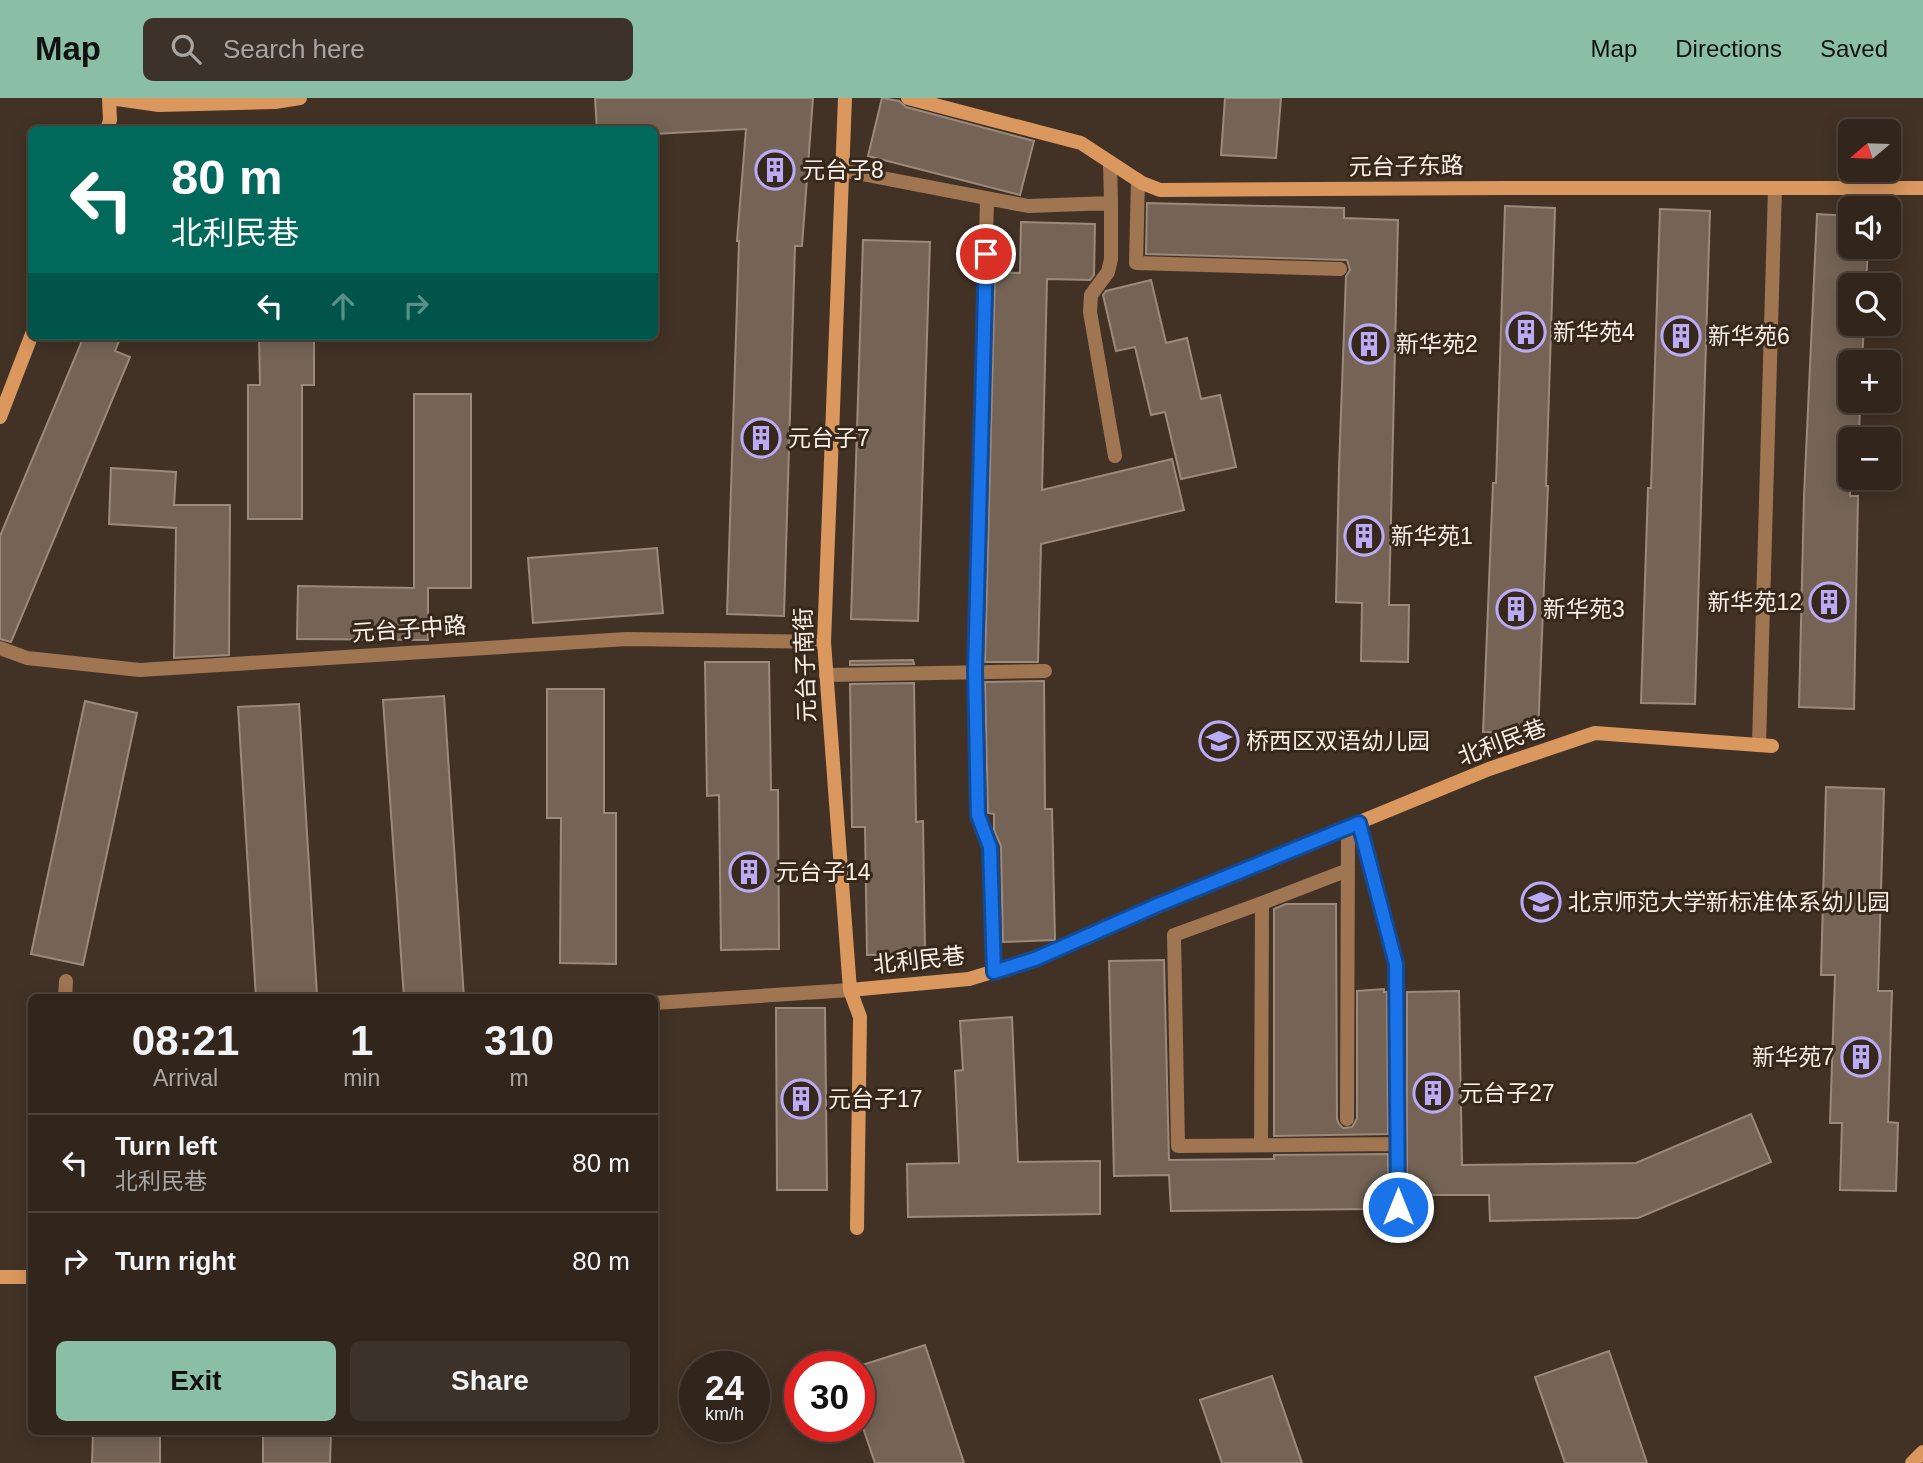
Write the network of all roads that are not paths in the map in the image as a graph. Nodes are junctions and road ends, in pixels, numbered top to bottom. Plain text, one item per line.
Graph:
1 (110, 98) edge
2 (300, 98) edge
3 (845, 98) edge
4 (908, 98) edge
5 (108, 126) edge
6 (1110, 162) junction
7 (841, 170) junction
8 (1138, 180) junction
9 (1775, 188) junction
10 (1923, 188) edge
11 (987, 199) junction
12 (1111, 203) junction
13 (1340, 269) dead end
14 (30, 340) edge
15 (0, 417) edge
16 (1115, 456) dead end
17 (824, 642) junction
18 (0, 648) edge
19 (975, 671) junction
20 (1045, 671) dead end
21 (826, 675) junction
22 (1354, 825) junction
23 (1348, 870) junction
24 (1262, 903) junction
25 (994, 972) junction
26 (66, 981) dead end
27 (850, 990) junction
28 (65, 994) edge
29 (658, 1003) edge
30 (1347, 1119) dead end
31 (1398, 1144) junction
32 (1261, 1145) junction
33 (857, 1228) dead end
34 (1398, 1228) dead end
35 (0, 1277) edge
36 (28, 1277) edge
37 (1923, 1452) edge
38 (1912, 1463) edge

1 - 2 street
1 - 5 street
3 - 7 street, 元台子南街
4 - 6 street, 元台子东路
6 - 8 street, 元台子东路
6 - 12 street
7 - 11 street
7 - 17 street, 元台子南街
8 - 9 street, 元台子东路
8 - 13 street
9 - 10 street, 元台子东路
9 - 22 street, 北利民巷
11 - 12 street
11 - 19 street
12 - 16 street
14 - 15 street
17 - 18 street, 元台子中路
17 - 21 street, 元台子南街
19 - 20 street
19 - 21 street
19 - 25 street
21 - 27 street, 元台子南街
22 - 23 street
22 - 25 street, 北利民巷
22 - 31 street
23 - 24 street
23 - 30 street
24 - 32 street
24 - 32 street
25 - 27 street, 北利民巷
26 - 28 street
27 - 29 street, 北利民巷
27 - 33 street, 元台子南街
31 - 32 street
31 - 34 street
35 - 36 street
37 - 38 street

